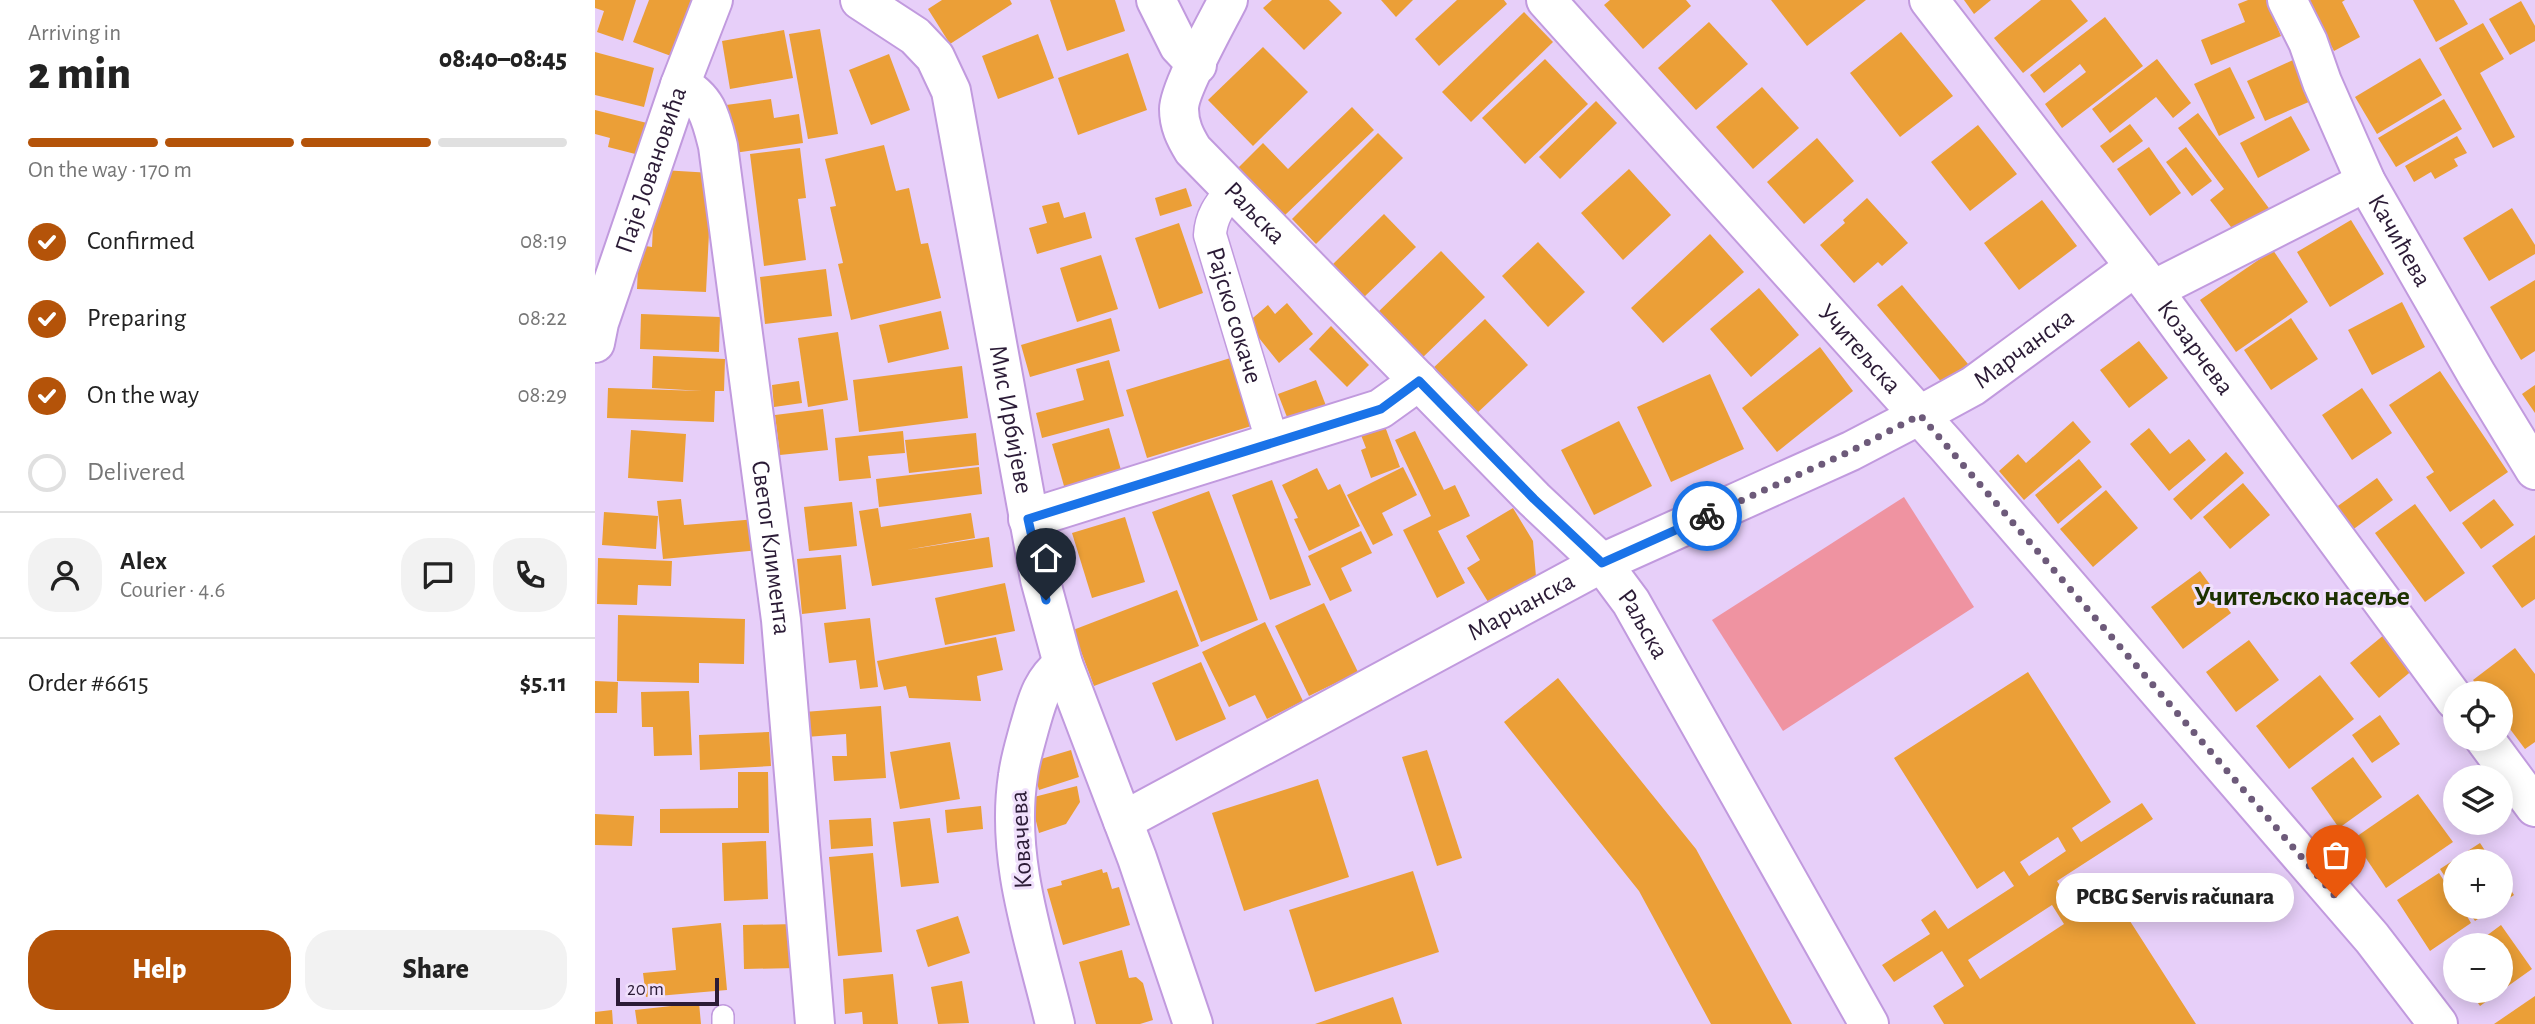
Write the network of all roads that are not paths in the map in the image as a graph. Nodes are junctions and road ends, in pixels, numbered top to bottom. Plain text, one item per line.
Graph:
1 (713, 0) edge
2 (860, 0) edge
3 (1156, 0) edge
4 (1228, 0) edge
5 (1546, 0) edge
6 (1929, 0) edge
7 (2287, 0) edge
8 (1188, 81) junction
9 (680, 85) junction
10 (2366, 182) junction
11 (1232, 190) junction
12 (2144, 279) junction
13 (595, 343) edge
14 (1419, 381) junction
15 (1920, 415) junction
16 (1273, 444) junction
17 (2535, 470) edge
18 (1028, 519) junction
19 (1602, 563) junction
20 (1063, 664) junction
21 (2443, 684) edge
22 (2494, 751) edge
23 (2535, 807) edge
24 (1123, 821) junction
25 (815, 1024) edge
26 (1055, 1024) edge
27 (1193, 1024) edge
28 (1869, 1024) edge
29 (2438, 1024) edge

1 - 9 street, Паје Јовановића
2 - 18 street, Мис Ирбијеве
3 - 8 street
4 - 8 street
5 - 15 street, Учитељска
6 - 12 street, Козарчева
7 - 10 street, Качићева
8 - 11 street, Раљска
9 - 13 street, Паје Јовановића
9 - 25 street, Светог Климента
10 - 12 street, Марчанска
10 - 17 street, Качићева
11 - 14 street, Раљска
11 - 16 street, Рајско сокаче
12 - 15 street, Марчанска
12 - 21 street, Козарчева
14 - 16 street
14 - 19 street, Раљска
15 - 19 street, Марчанска
15 - 29 street, Учитељска
16 - 18 street
18 - 20 street, Мис Ирбијеве
19 - 24 street, Марчанска
19 - 28 street, Раљска
20 - 24 street, Мис Ирбијеве
20 - 26 street, Ковачева
22 - 23 street
24 - 27 street, Мис Ирбијеве

